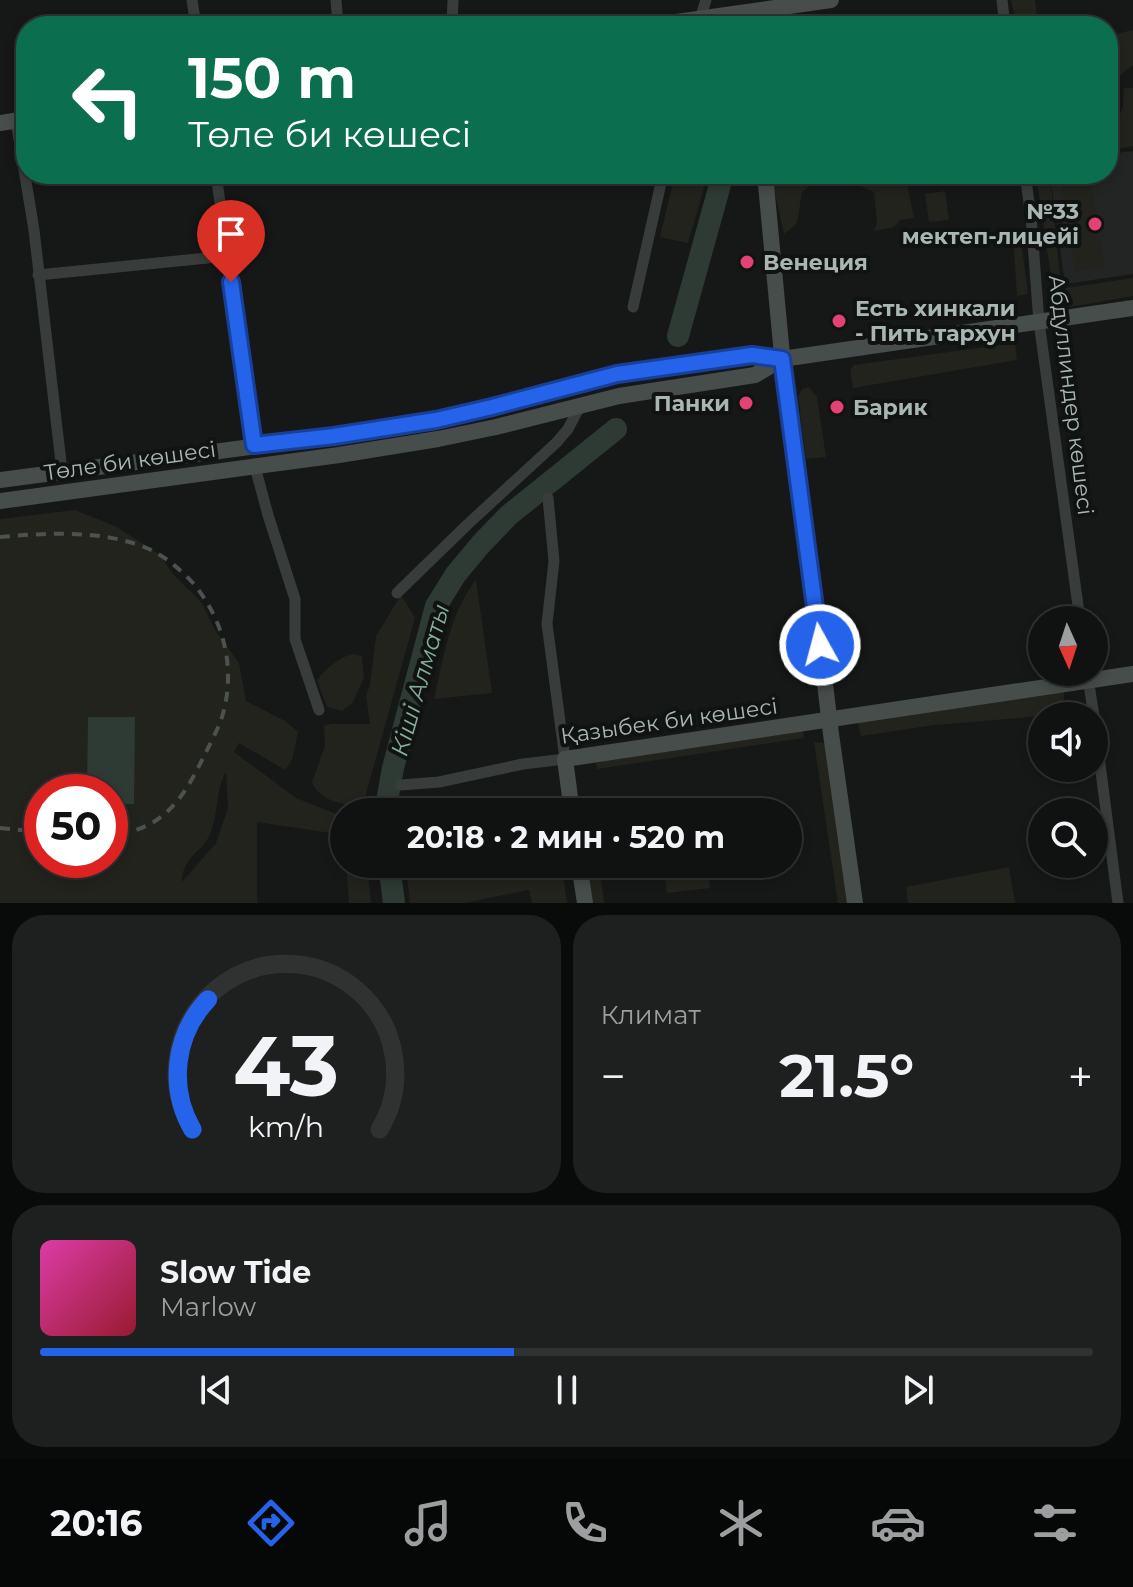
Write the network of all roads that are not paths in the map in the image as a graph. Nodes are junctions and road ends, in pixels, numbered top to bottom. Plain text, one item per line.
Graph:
1 (831, 0) edge
2 (764, 16) edge
3 (26, 184) edge
4 (217, 184) edge
5 (661, 184) edge
6 (766, 184) edge
7 (1026, 184) edge
8 (227, 256) junction
9 (38, 275) junction
10 (633, 307) dead end
11 (1133, 308) edge
12 (1039, 322) junction
13 (782, 359) junction
14 (581, 404) junction
15 (254, 445) junction
16 (255, 467) junction
17 (62, 471) junction
18 (0, 480) edge
19 (548, 498) dead end
20 (0, 501) edge
21 (397, 593) dead end
22 (1078, 606) edge
23 (1133, 674) edge
24 (1108, 675) edge
25 (1028, 686) edge
26 (319, 710) dead end
27 (829, 719) junction
28 (565, 759) junction
29 (1102, 782) edge
30 (401, 785) dead end
31 (570, 798) edge
32 (581, 878) edge
33 (585, 903) edge
34 (855, 903) edge
35 (1118, 903) edge

1 - 2 main road
3 - 9 street
4 - 8 street
5 - 10 street
6 - 13 main road
7 - 12 street, Абдуллиндер көшесі
8 - 9 street
8 - 15 street
9 - 17 street
11 - 12 main road, Төле би көшесі
12 - 13 main road, Төле би көшесі
12 - 22 street, Абдуллиндер көшесі
13 - 14 main road, Төле би көшесі
13 - 15 main road, Төле би көшесі
13 - 27 main road
14 - 16 main road, Төле би көшесі
14 - 21 street
15 - 17 main road, Төле би көшесі
16 - 20 main road, Төле би көшесі
16 - 26 street
17 - 18 main road, Төле би көшесі
19 - 28 street
23 - 24 main road, Қазыбек би көшесі
25 - 27 main road, Қазыбек би көшесі
27 - 28 main road, Қазыбек би көшесі
27 - 34 main road
28 - 30 street, Қазыбек би көшесі
28 - 31 main road
29 - 35 street
32 - 33 main road

